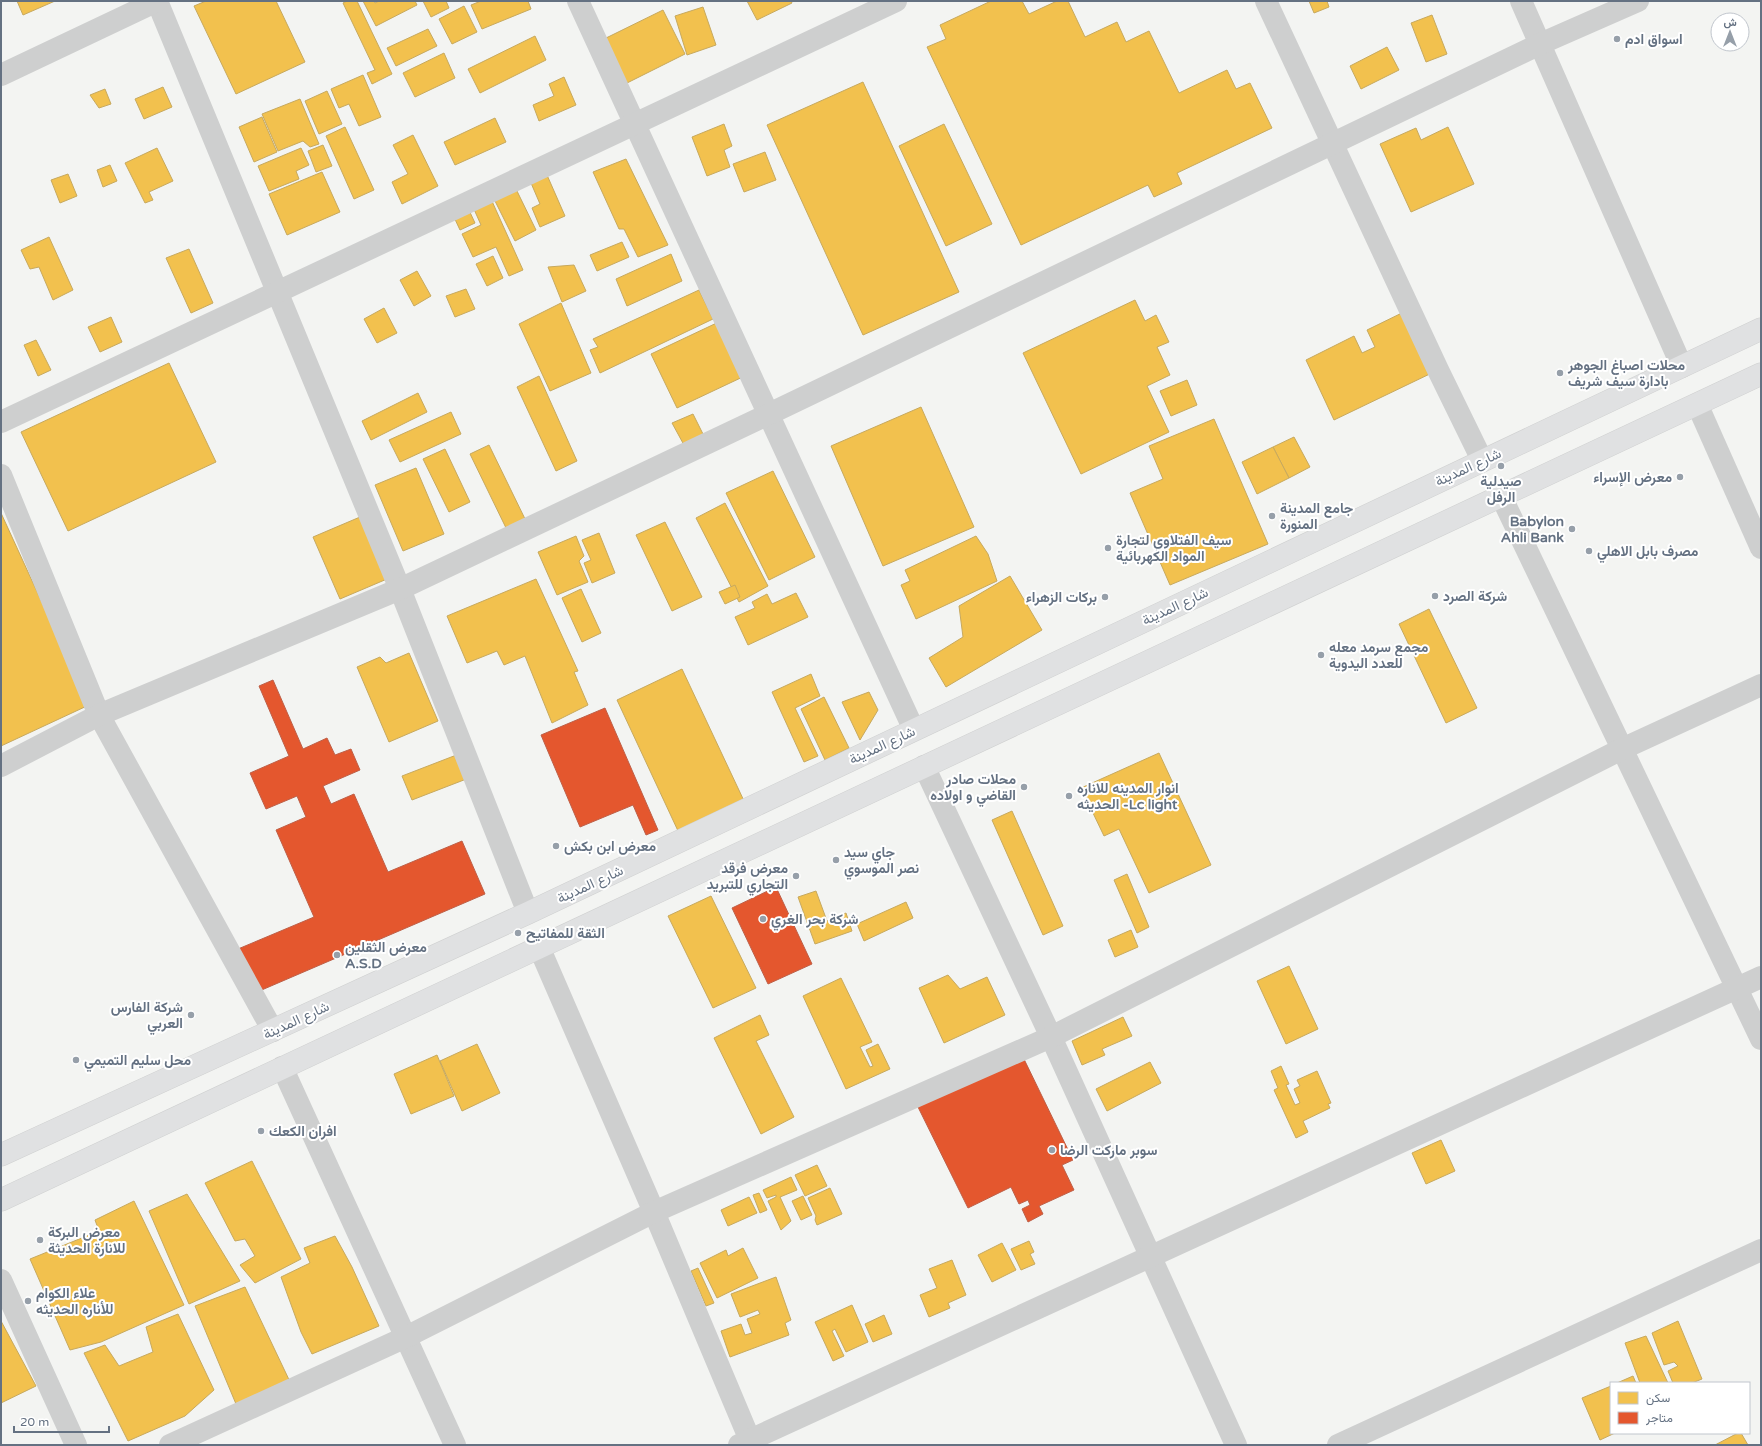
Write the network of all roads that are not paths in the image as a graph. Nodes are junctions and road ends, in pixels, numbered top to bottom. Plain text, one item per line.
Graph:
1 (157, 1) edge
2 (578, 1) edge
3 (896, 1) edge
4 (1266, 1) edge
5 (1521, 1) edge
6 (1638, 1) edge
7 (1540, 44) junction
8 (1, 75) edge
9 (635, 124) junction
10 (1332, 144) junction
11 (277, 292) junction
12 (1761, 329) edge
13 (1682, 367) junction
14 (1761, 374) edge
15 (1697, 404) junction
16 (769, 414) junction
17 (1, 422) edge
18 (1482, 460) junction
19 (1, 475) edge
20 (1501, 496) junction
21 (1761, 548) edge
22 (400, 588) junction
23 (1761, 685) edge
24 (99, 715) junction
25 (914, 730) junction
26 (1622, 749) junction
27 (1, 766) edge
28 (924, 766) junction
29 (528, 913) junction
30 (539, 947) junction
31 (1761, 977) edge
32 (1737, 988) junction
33 (273, 1031) junction
34 (1051, 1037) junction
35 (1761, 1039) edge
36 (282, 1067) junction
37 (1, 1155) edge
38 (1, 1200) edge
39 (654, 1212) junction
40 (1761, 1250) edge
41 (1150, 1256) junction
42 (1, 1280) edge
43 (406, 1337) junction
44 (747, 1443) edge
45 (76, 1445) edge
46 (170, 1445) edge
47 (455, 1445) edge
48 (1236, 1445) edge
49 (1338, 1445) edge

1 - 8 street
1 - 11 street
2 - 9 street
3 - 9 street
4 - 10 street
5 - 7 street
6 - 7 street
7 - 10 street
7 - 13 street
9 - 11 street
9 - 16 street
10 - 16 street
10 - 18 street
11 - 17 street
11 - 22 street
12 - 13 main road, شارع المدينة
13 - 18 main road, شارع المدينة
14 - 15 main road
15 - 20 main road
15 - 21 street
16 - 22 street
16 - 25 street
18 - 25 main road, شارع المدينة
19 - 24 street
20 - 26 street
20 - 28 main road
22 - 24 street
22 - 29 street
23 - 26 street
24 - 27 street
24 - 33 street
25 - 29 main road, شارع المدينة
26 - 32 street
26 - 34 street
28 - 30 main road
28 - 34 street
29 - 33 main road, شارع المدينة
30 - 36 main road
30 - 39 street
31 - 32 street
32 - 35 street
32 - 41 street
33 - 37 main road, شارع المدينة
34 - 39 street
34 - 41 street
36 - 38 main road
36 - 43 street
39 - 43 street
39 - 44 street
40 - 49 street
41 - 44 street
41 - 48 street
42 - 45 street
43 - 46 street
43 - 47 street

